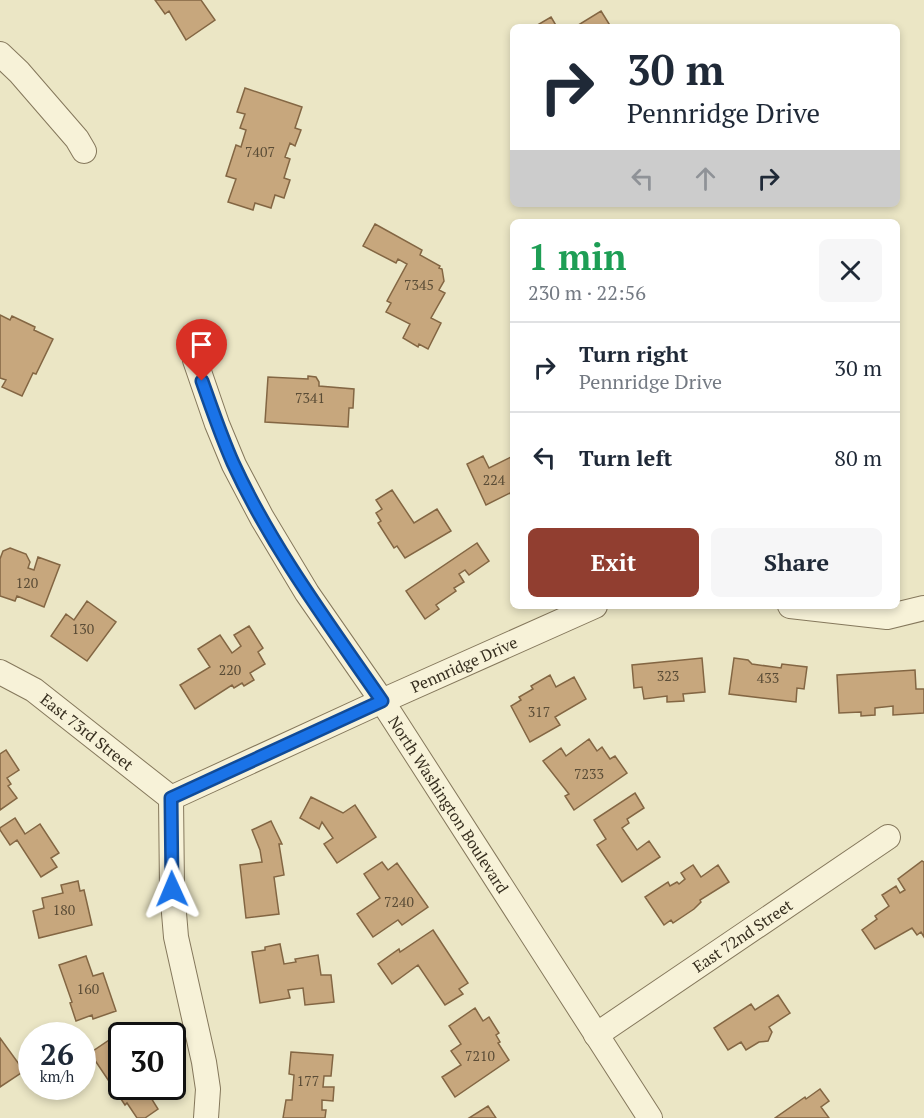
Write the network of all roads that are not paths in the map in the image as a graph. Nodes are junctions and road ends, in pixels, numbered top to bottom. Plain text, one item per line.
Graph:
1 (0, 54) edge
2 (84, 151) dead end
3 (195, 360) dead end
4 (924, 608) edge
5 (588, 609) edge
6 (816, 609) edge
7 (0, 672) edge
8 (382, 701) junction
9 (171, 798) junction
10 (888, 837) dead end
11 (596, 1035) junction
12 (206, 1118) edge
13 (650, 1118) edge

1 - 2 street
3 - 8 street, North Washington Boulevard
4 - 6 street
5 - 8 street, Pennridge Drive
7 - 9 street, East 73rd Street
8 - 9 street, Pennridge Drive
8 - 11 street, North Washington Boulevard
9 - 12 street
10 - 11 street, East 72nd Street
11 - 13 street, North Washington Boulevard

